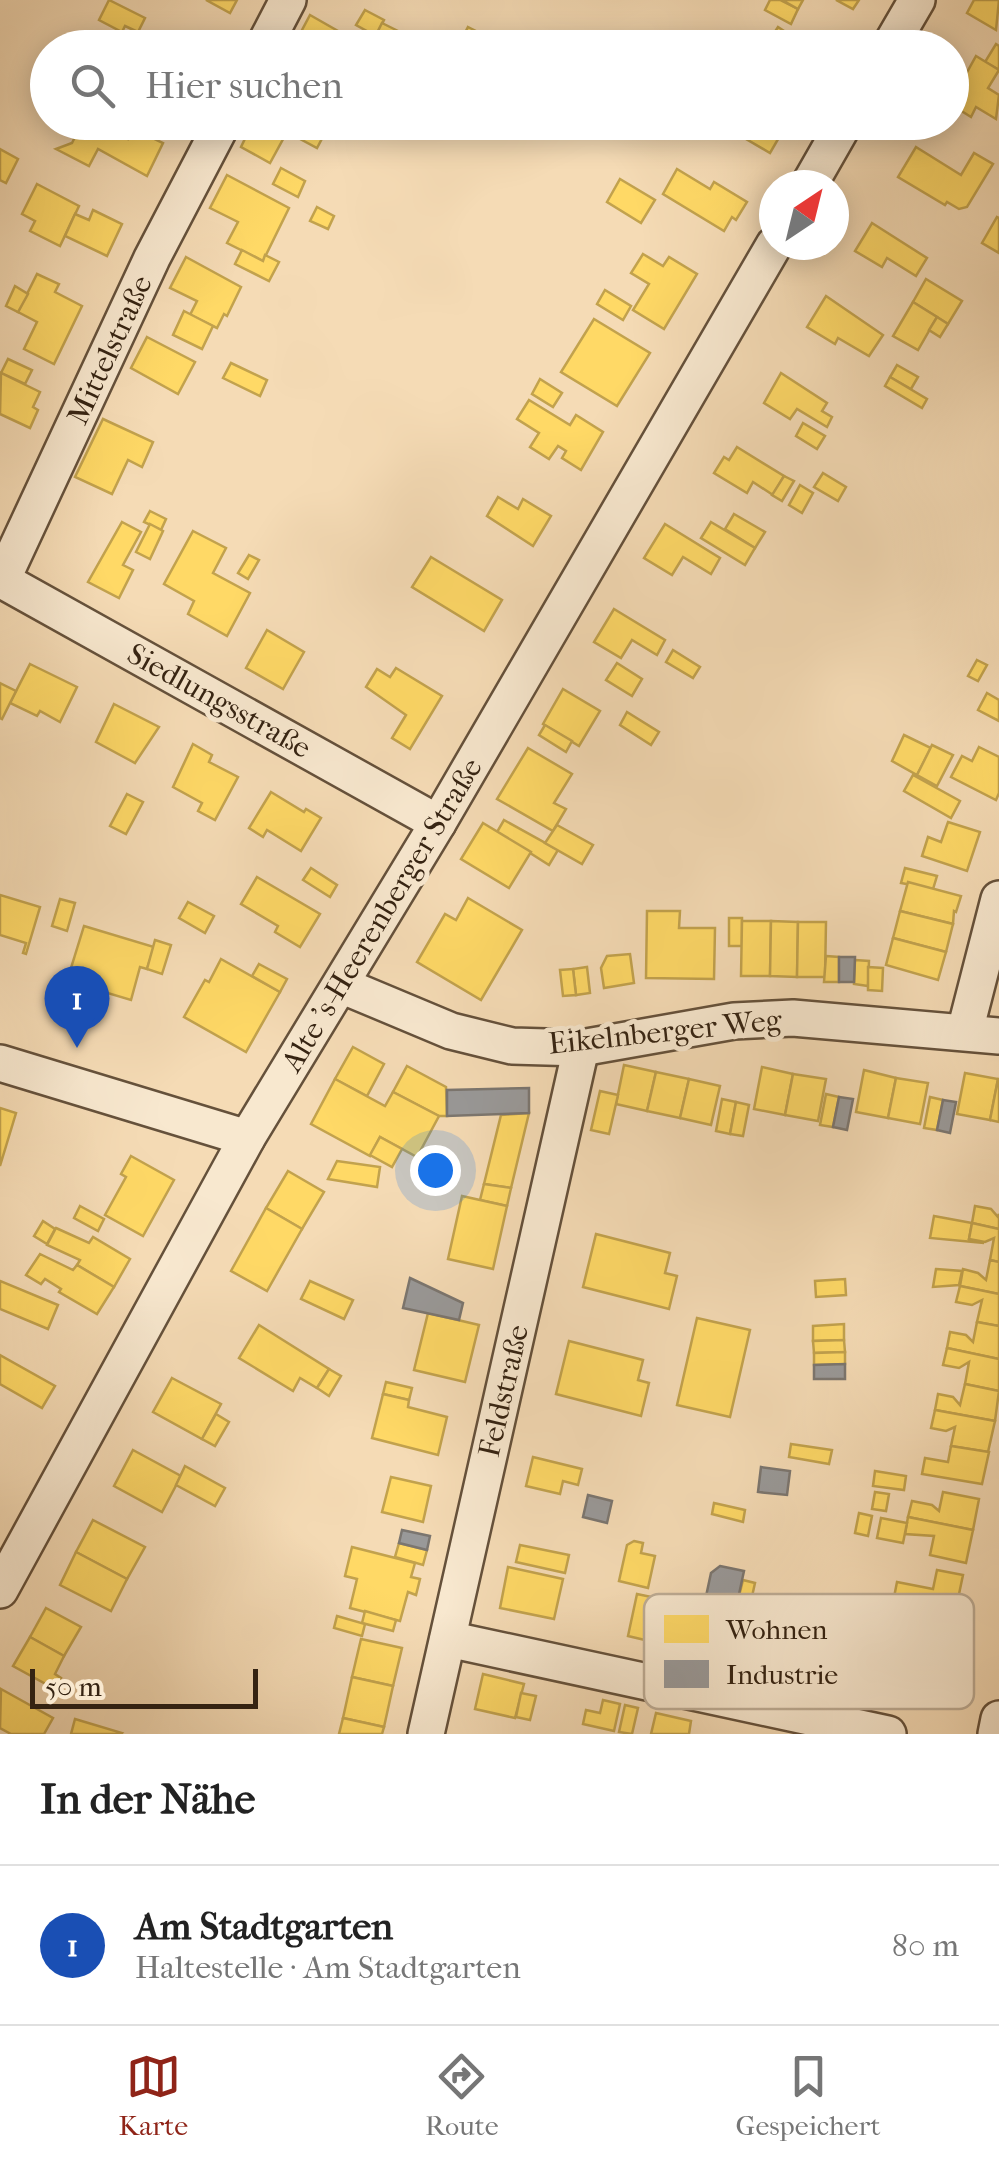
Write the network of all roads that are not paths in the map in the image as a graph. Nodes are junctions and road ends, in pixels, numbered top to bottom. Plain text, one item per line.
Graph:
1 (288, 0) edge
2 (916, 0) edge
3 (272, 30) edge
4 (899, 30) edge
5 (214, 140) edge
6 (835, 140) edge
7 (818, 170) edge
8 (765, 260) edge
9 (1, 580) edge
10 (438, 823) junction
11 (999, 899) edge
12 (341, 985) junction
13 (982, 1034) edge
14 (581, 1048) junction
15 (0, 1063) edge
16 (247, 1138) junction
17 (0, 1590) edge
18 (448, 1639) junction
19 (644, 1681) edge
20 (772, 1709) edge
21 (999, 1719) edge
22 (426, 1734) edge
23 (888, 1734) edge
24 (996, 1734) edge

1 - 3 street
2 - 4 street
5 - 9 street, Mittelstraße
6 - 7 street
8 - 10 street, Alte 's-Heerenberger Straße
9 - 10 street, Siedlungsstraße
10 - 12 street, Alte 's-Heerenberger Straße
11 - 13 street
12 - 14 street, Eikelnberger Weg
12 - 16 street, Alte 's-Heerenberger Straße
13 - 14 street, Eikelnberger Weg
14 - 18 street, Feldstraße
15 - 16 street
16 - 17 street, Alte 's-Heerenberger Straße
18 - 19 street
18 - 22 street, Feldstraße
20 - 23 street
21 - 24 street

